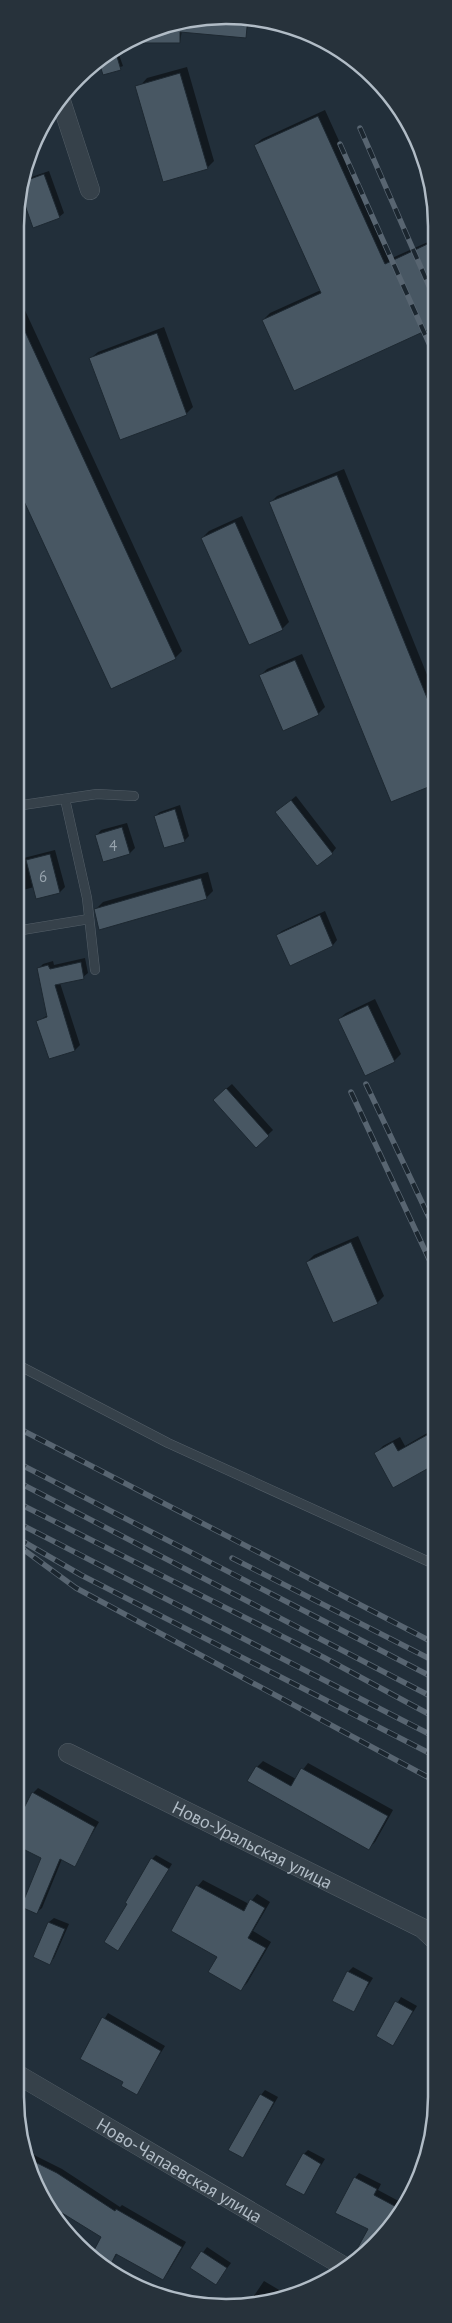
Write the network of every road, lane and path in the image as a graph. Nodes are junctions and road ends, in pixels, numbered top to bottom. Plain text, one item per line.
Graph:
1 (63, 107) edge
2 (90, 190) dead end
3 (134, 796) dead end
4 (65, 799) junction
5 (24, 805) edge
6 (89, 919) junction
7 (24, 930) edge
8 (95, 970) dead end
9 (24, 1368) edge
10 (428, 1561) edge
11 (68, 1753) dead end
12 (428, 1934) edge
13 (24, 2079) edge
14 (340, 2264) edge

1 - 2 street
3 - 4 lane
4 - 5 lane
4 - 6 lane
6 - 7 lane
6 - 8 lane
9 - 10 lane
11 - 12 street, Ново-Уральская улица
13 - 14 street, Ново-Чапаевская улица

